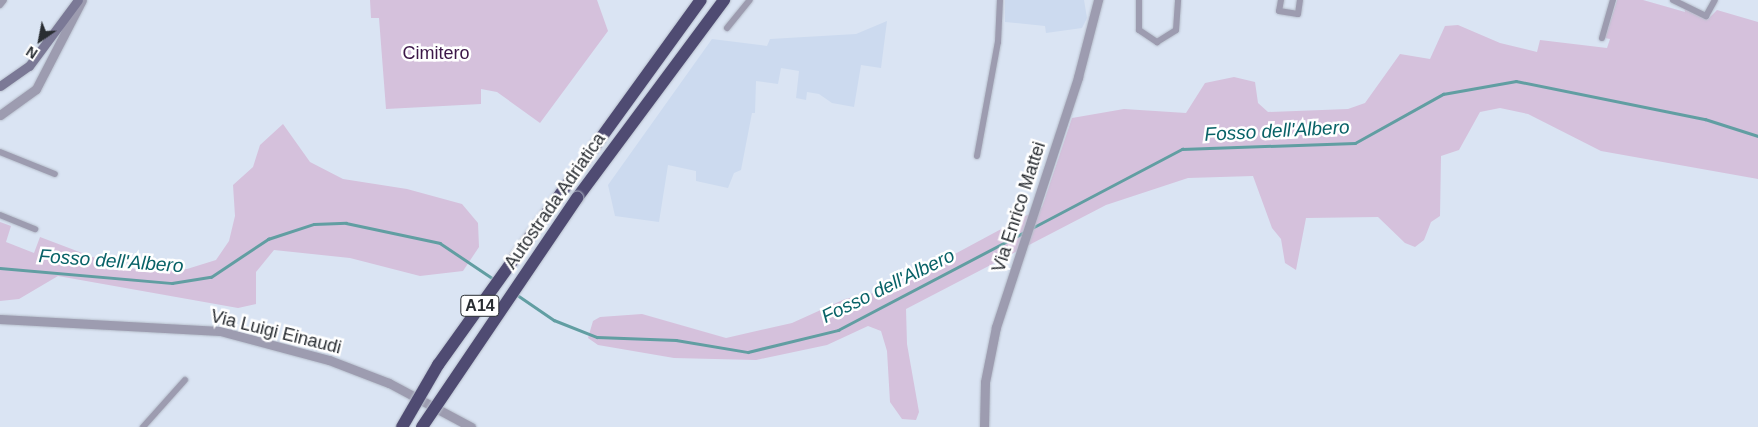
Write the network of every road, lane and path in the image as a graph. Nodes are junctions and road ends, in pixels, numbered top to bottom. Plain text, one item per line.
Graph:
1 (4, 0) edge
2 (80, 0) edge
3 (701, 0) edge
4 (724, 0) edge
5 (750, 0) edge
6 (1000, 0) edge
7 (1098, 0) edge
8 (1139, 0) edge
9 (1178, 0) edge
10 (1280, 0) edge
11 (1300, 0) edge
12 (1613, 0) edge
13 (1673, 0) edge
14 (1715, 0) edge
15 (0, 5) edge
16 (727, 28) dead end
17 (1602, 38) dead end
18 (0, 86) edge
19 (0, 115) edge
20 (0, 152) edge
21 (976, 156) dead end
22 (55, 174) dead end
23 (0, 215) edge
24 (35, 229) dead end
25 (0, 319) edge
26 (185, 380) dead end
27 (143, 427) edge
28 (402, 427) edge
29 (422, 427) edge
30 (470, 427) edge
31 (984, 427) edge

1 - 15 street
2 - 18 main road
2 - 19 street
3 - 28 highway, Autostrada Adriatica / A14, bridge
4 - 29 highway, Autostrada Adriatica / A14, bridge
5 - 16 street
6 - 21 street
7 - 31 street, Via Enrico Mattei
8 - 9 street
10 - 11 street
12 - 17 street
13 - 14 street
20 - 22 street
23 - 24 street
25 - 30 street, Via Luigi Einaudi
26 - 27 street

